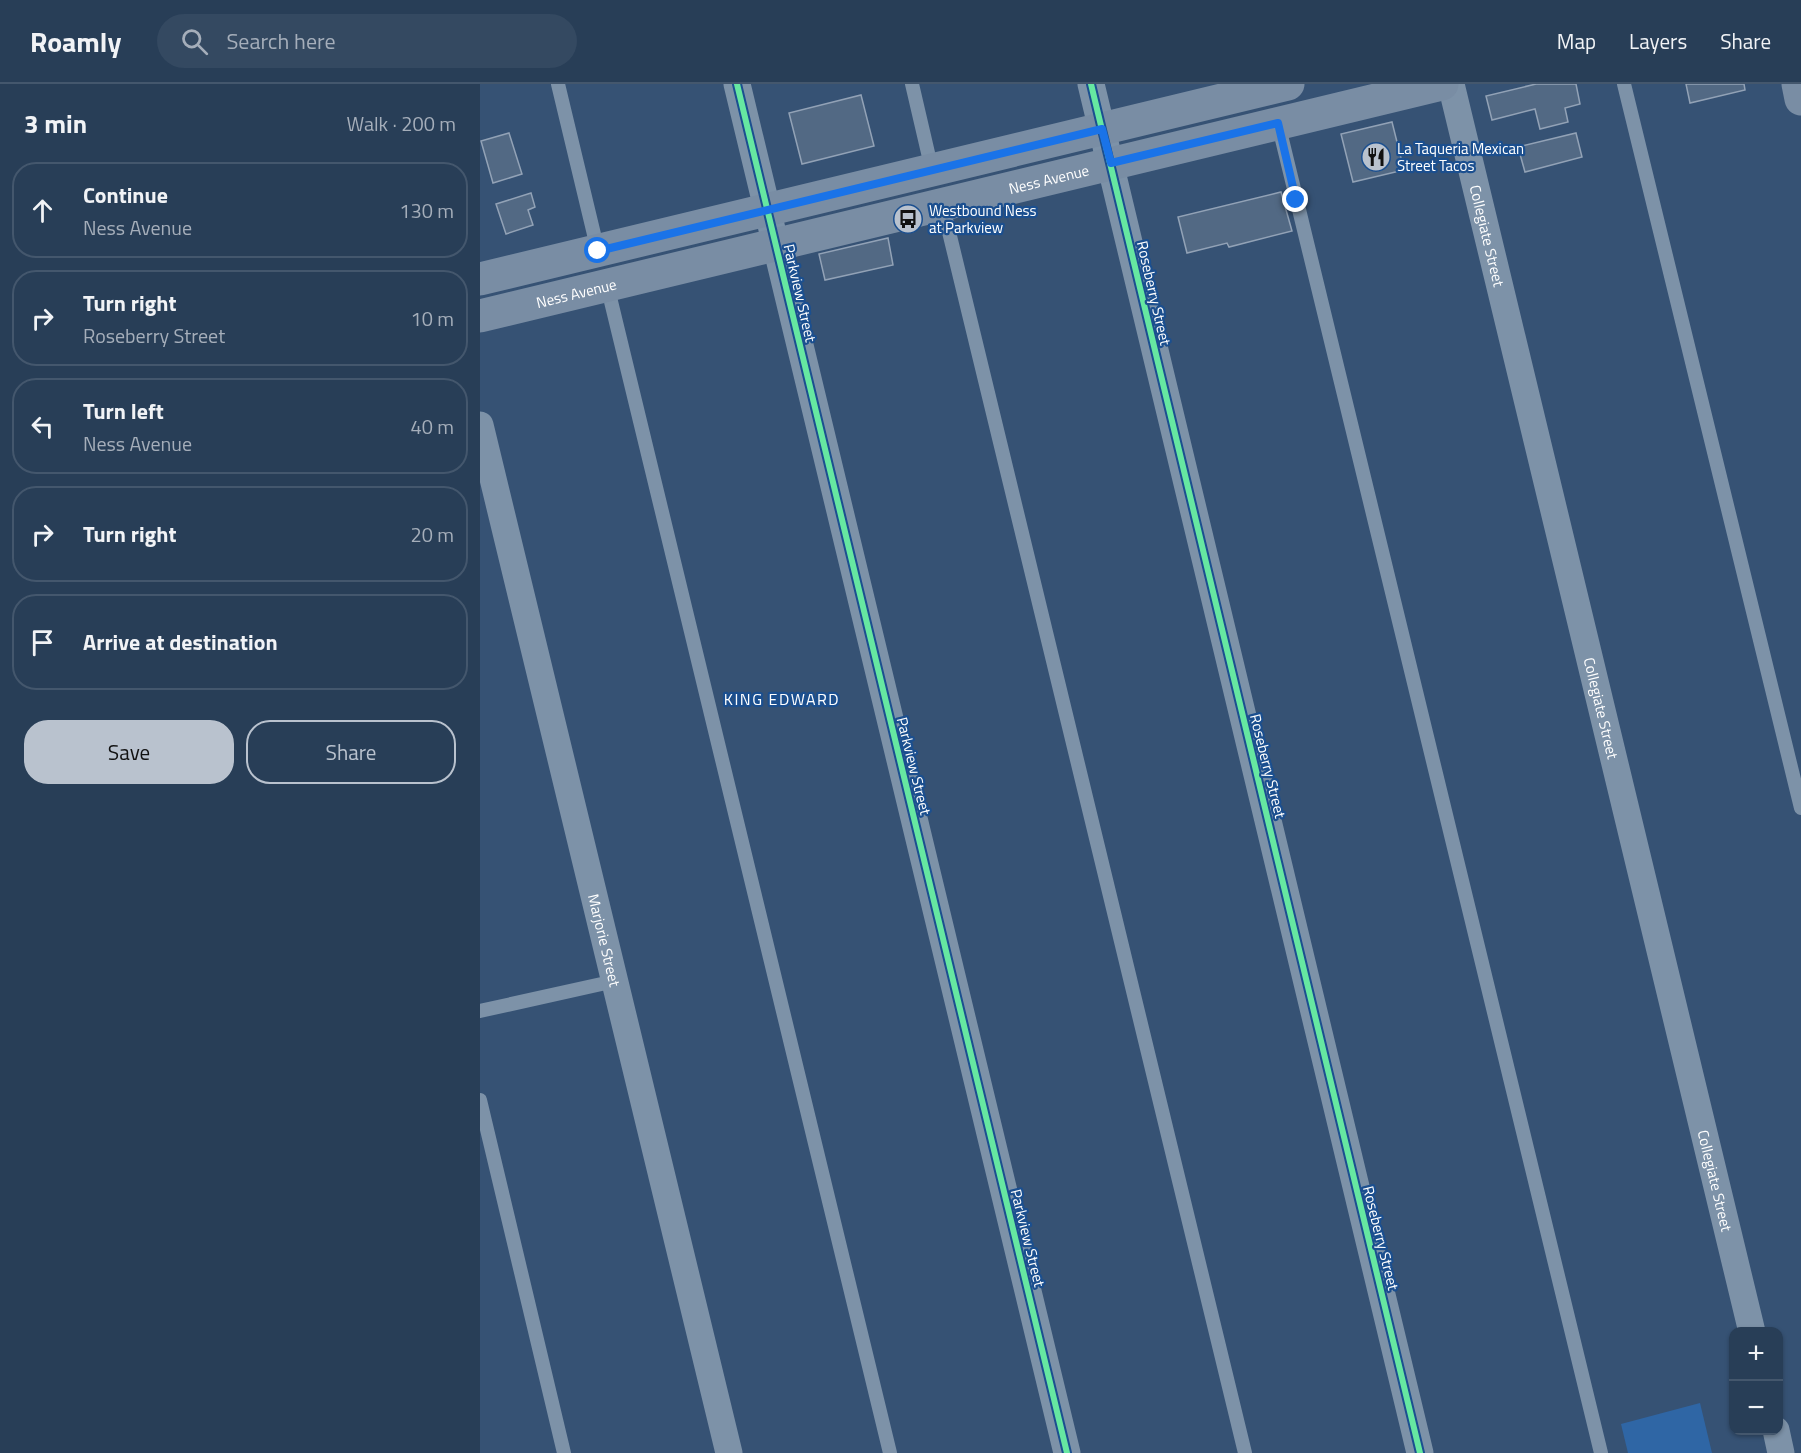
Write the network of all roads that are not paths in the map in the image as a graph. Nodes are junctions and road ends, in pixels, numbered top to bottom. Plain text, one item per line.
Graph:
1 (558, 84) edge
2 (737, 84) edge
3 (912, 84) edge
4 (1091, 84) edge
5 (1442, 84) edge
6 (1451, 84) edge
7 (1624, 84) edge
8 (1797, 84) edge
9 (1276, 86) edge
10 (1801, 99) edge
11 (1278, 123) junction
12 (1102, 129) junction
13 (1111, 163) junction
14 (932, 170) junction
15 (942, 204) junction
16 (767, 209) junction
17 (776, 243) junction
18 (598, 251) junction
19 (480, 279) edge
20 (607, 285) junction
21 (480, 316) edge
22 (480, 425) edge
23 (1801, 808) edge
24 (615, 981) junction
25 (480, 1011) edge
26 (480, 1100) edge
27 (1751, 1327) edge
28 (1777, 1435) edge
29 (564, 1453) edge
30 (729, 1453) edge
31 (890, 1453) edge
32 (1067, 1453) edge
33 (1245, 1453) edge
34 (1420, 1453) edge
35 (1601, 1453) edge
36 (1781, 1453) edge

1 - 18 lane
2 - 16 street, Parkview Street
3 - 14 lane
4 - 12 street, Roseberry Street
5 - 11 main road, Ness Avenue
6 - 27 street, Collegiate Street
7 - 23 lane
8 - 10 main road
9 - 12 main road
11 - 13 main road, Ness Avenue
11 - 35 lane
12 - 13 street, Roseberry Street
12 - 14 main road
13 - 15 main road, Ness Avenue
13 - 34 street, Roseberry Street
14 - 16 main road
15 - 17 main road, Ness Avenue
15 - 33 lane
16 - 17 street, Parkview Street
16 - 18 main road
17 - 20 main road, Ness Avenue
17 - 32 street, Parkview Street
18 - 19 main road
20 - 21 main road, Ness Avenue
20 - 31 lane
22 - 24 street, Marjorie Street
24 - 25 lane
24 - 30 street, Marjorie Street
26 - 29 lane
28 - 36 street

